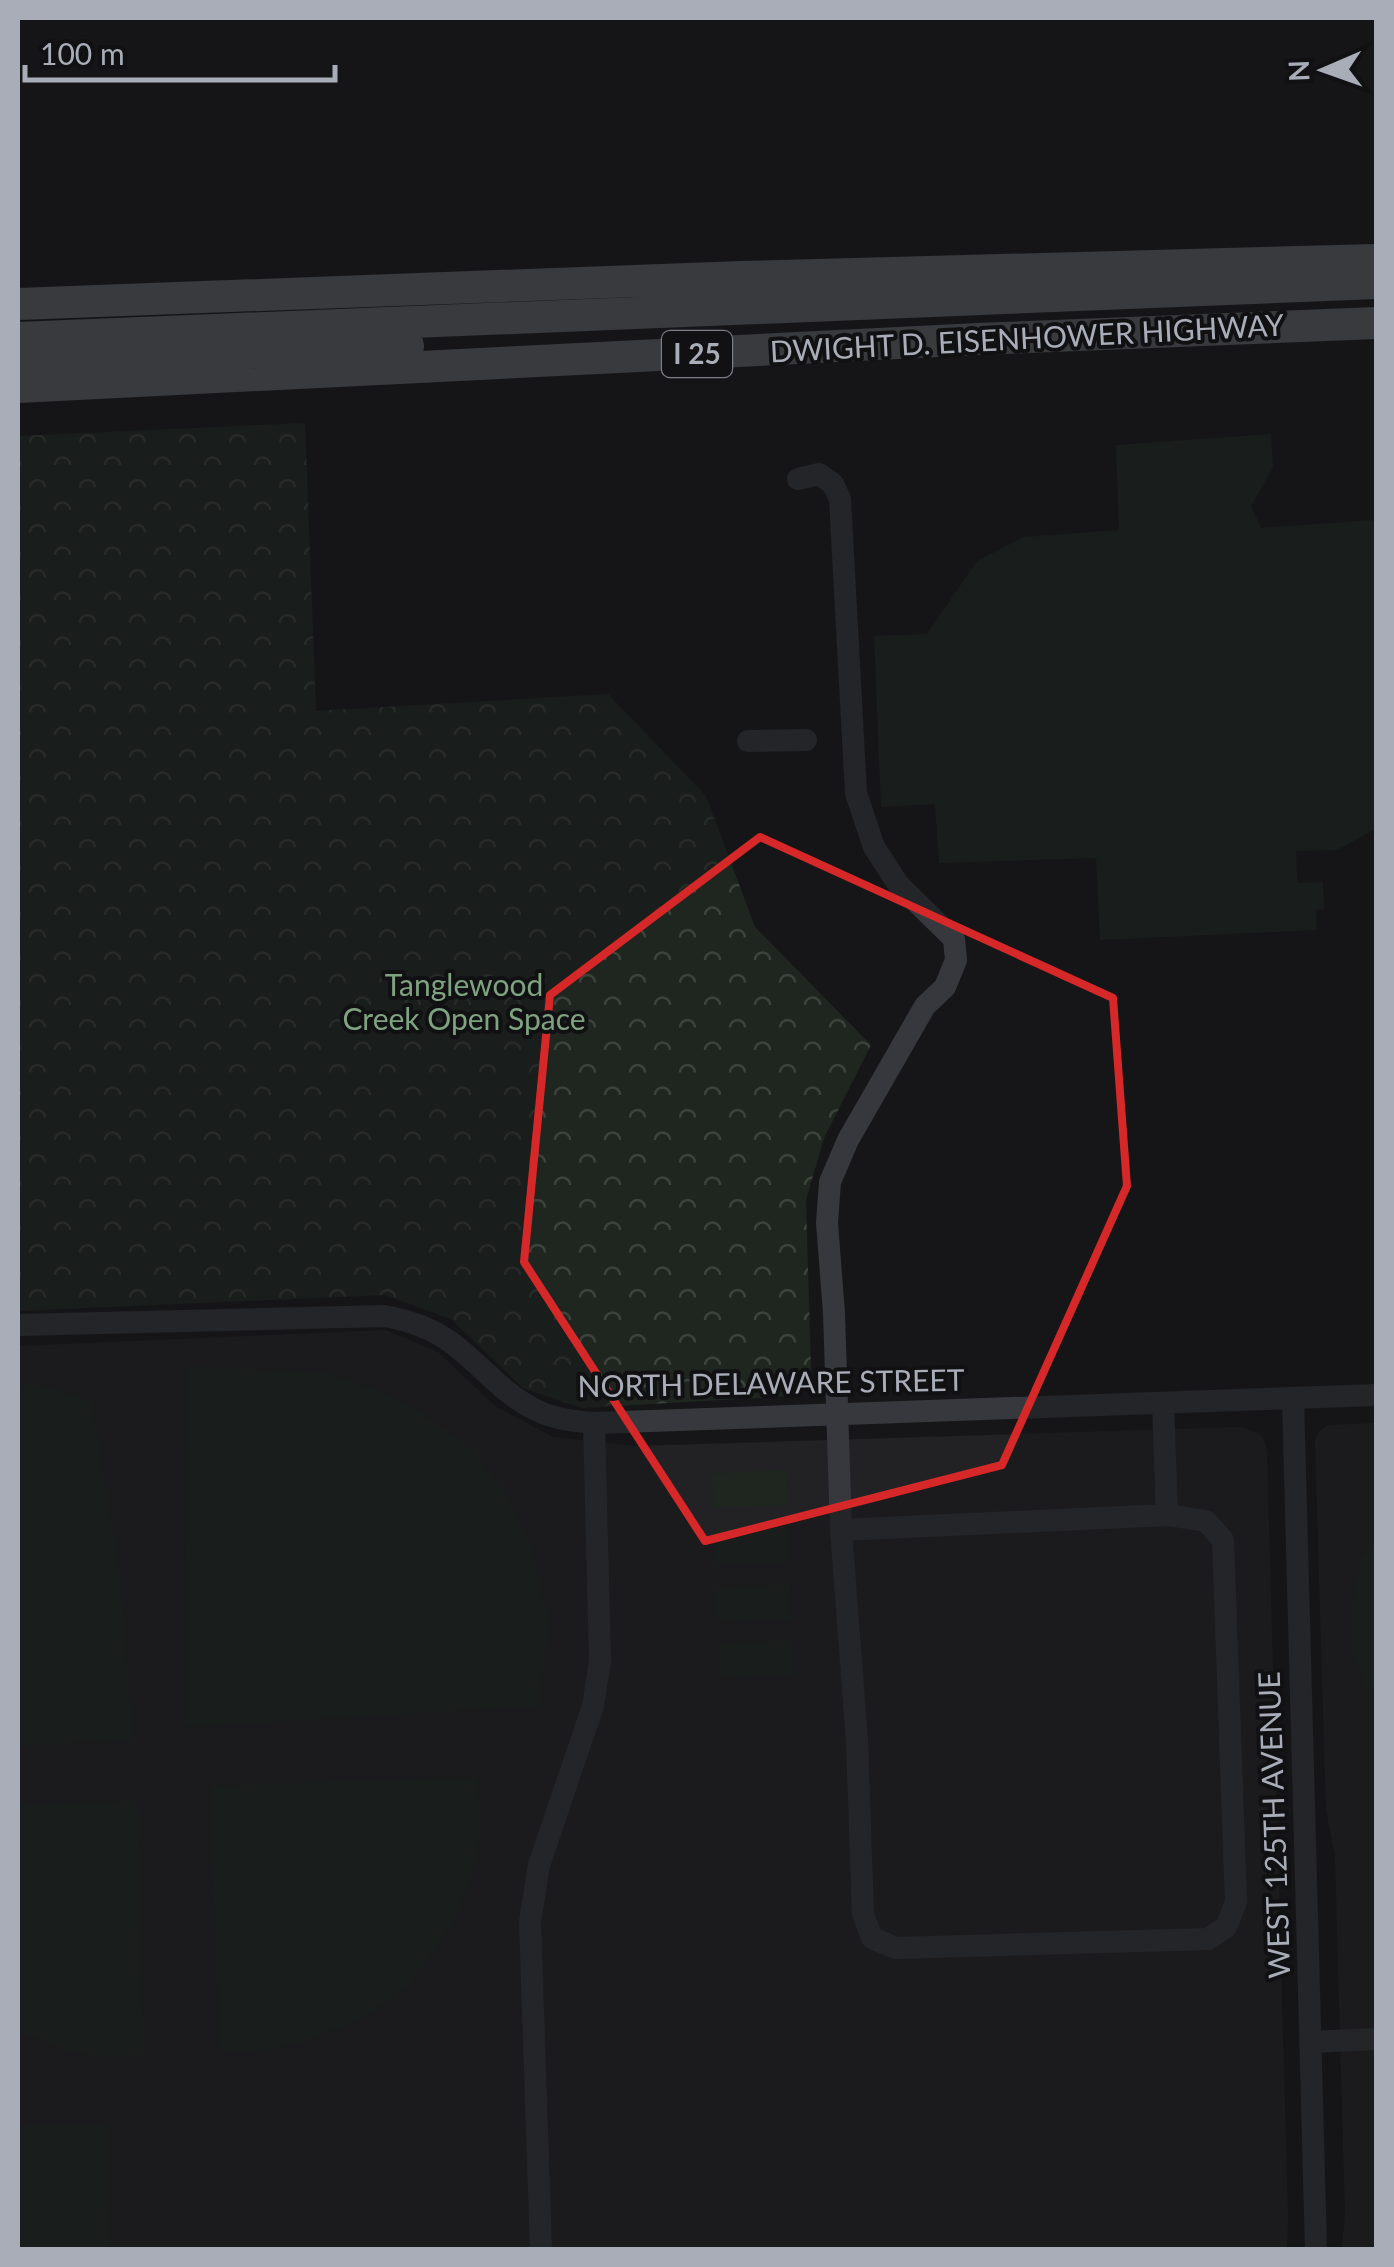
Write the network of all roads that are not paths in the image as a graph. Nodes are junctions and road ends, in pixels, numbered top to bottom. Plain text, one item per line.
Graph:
1 (1376, 260) edge
2 (1376, 283) edge
3 (18, 304) edge
4 (1376, 306) edge
5 (1376, 323) edge
6 (18, 338) edge
7 (18, 362) edge
8 (18, 387) edge
9 (798, 479) dead end
10 (806, 740) dead end
11 (748, 741) dead end
12 (18, 1325) edge
13 (1376, 1395) edge
14 (1293, 1398) junction
15 (1163, 1402) junction
16 (837, 1414) junction
17 (594, 1423) junction
18 (1167, 1515) junction
19 (841, 1530) junction
20 (1376, 2040) edge
21 (1311, 2042) junction
22 (542, 2250) edge
23 (1316, 2250) edge

1 - 3 highway
2 - 6 highway
4 - 7 highway
5 - 8 highway, DWIGHT D. EISENHOWER HIGHWAY / I 25
9 - 16 street
10 - 11 street
12 - 17 street, NORTH DELAWARE STREET
13 - 14 street, NORTH DELAWARE STREET
14 - 15 street, NORTH DELAWARE STREET
14 - 21 street, WEST 125TH AVENUE
15 - 16 street, NORTH DELAWARE STREET
15 - 18 street
16 - 17 street, NORTH DELAWARE STREET
16 - 19 street
17 - 22 street
18 - 19 street
18 - 19 street
20 - 21 street
21 - 23 street, WEST 125TH AVENUE

